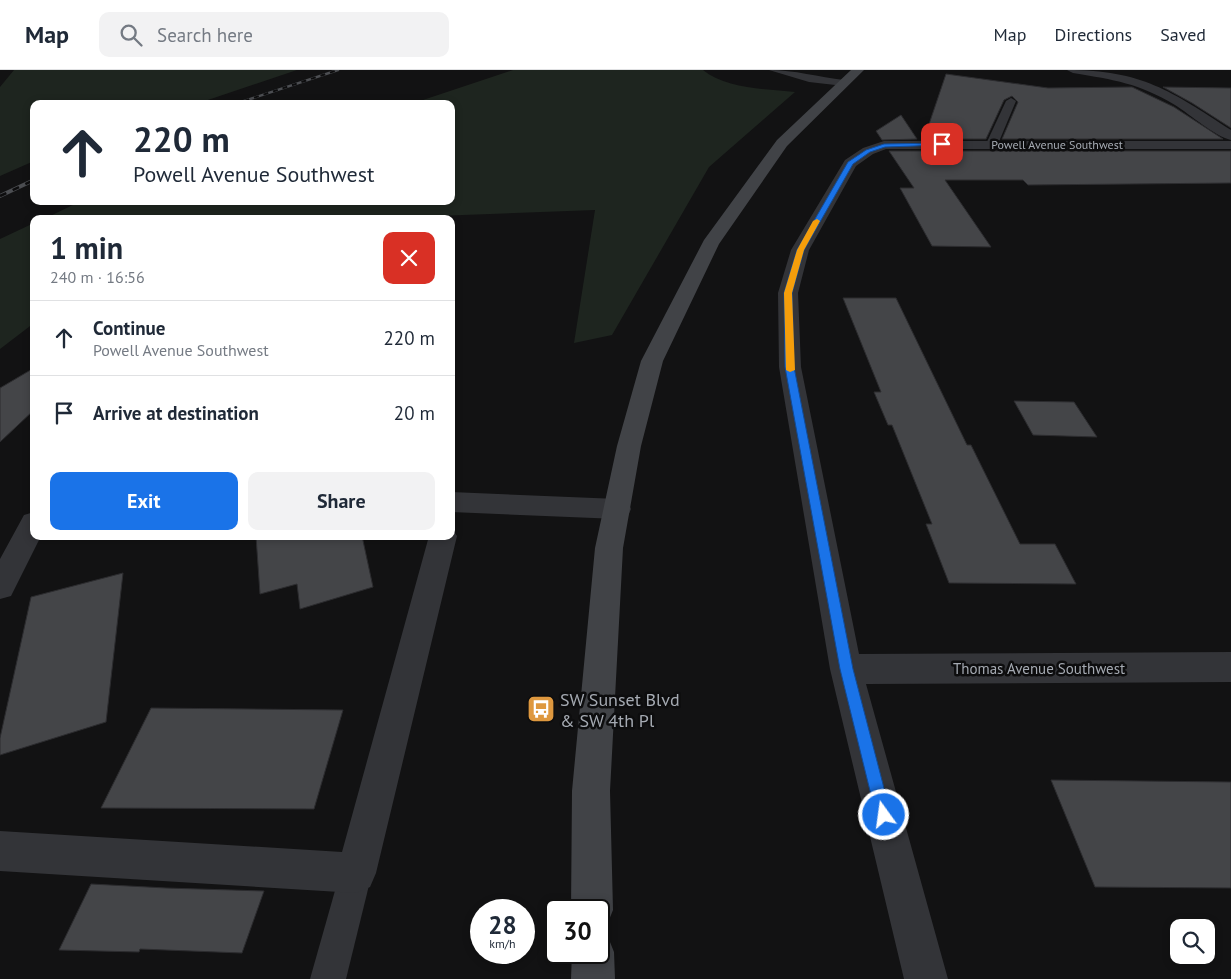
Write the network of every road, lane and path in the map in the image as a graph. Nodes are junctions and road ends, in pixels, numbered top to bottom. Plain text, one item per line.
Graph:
1 (774, 70) edge
2 (1073, 70) edge
3 (1124, 74) edge
4 (851, 77) edge
5 (1010, 102) dead end
6 (1231, 136) edge
7 (992, 144) junction
8 (1231, 145) edge
9 (455, 502) edge
10 (618, 509) junction
11 (30, 530) edge
12 (442, 540) edge
13 (0, 588) edge
14 (1231, 667) edge
15 (846, 669) junction
16 (0, 851) edge
17 (356, 873) junction
18 (592, 899) edge
19 (593, 964) edge
20 (328, 979) edge
21 (593, 979) edge
22 (926, 979) edge

1 - 4 lane
2 - 3 street
3 - 6 street
4 - 10 main road
5 - 7 lane
7 - 8 street, Powell Avenue Southwest
7 - 15 street, Powell Avenue Southwest
9 - 10 street
10 - 18 main road
11 - 13 street
12 - 17 street
14 - 15 street, Thomas Avenue Southwest
15 - 22 street
16 - 17 street
17 - 20 lane
19 - 21 main road

